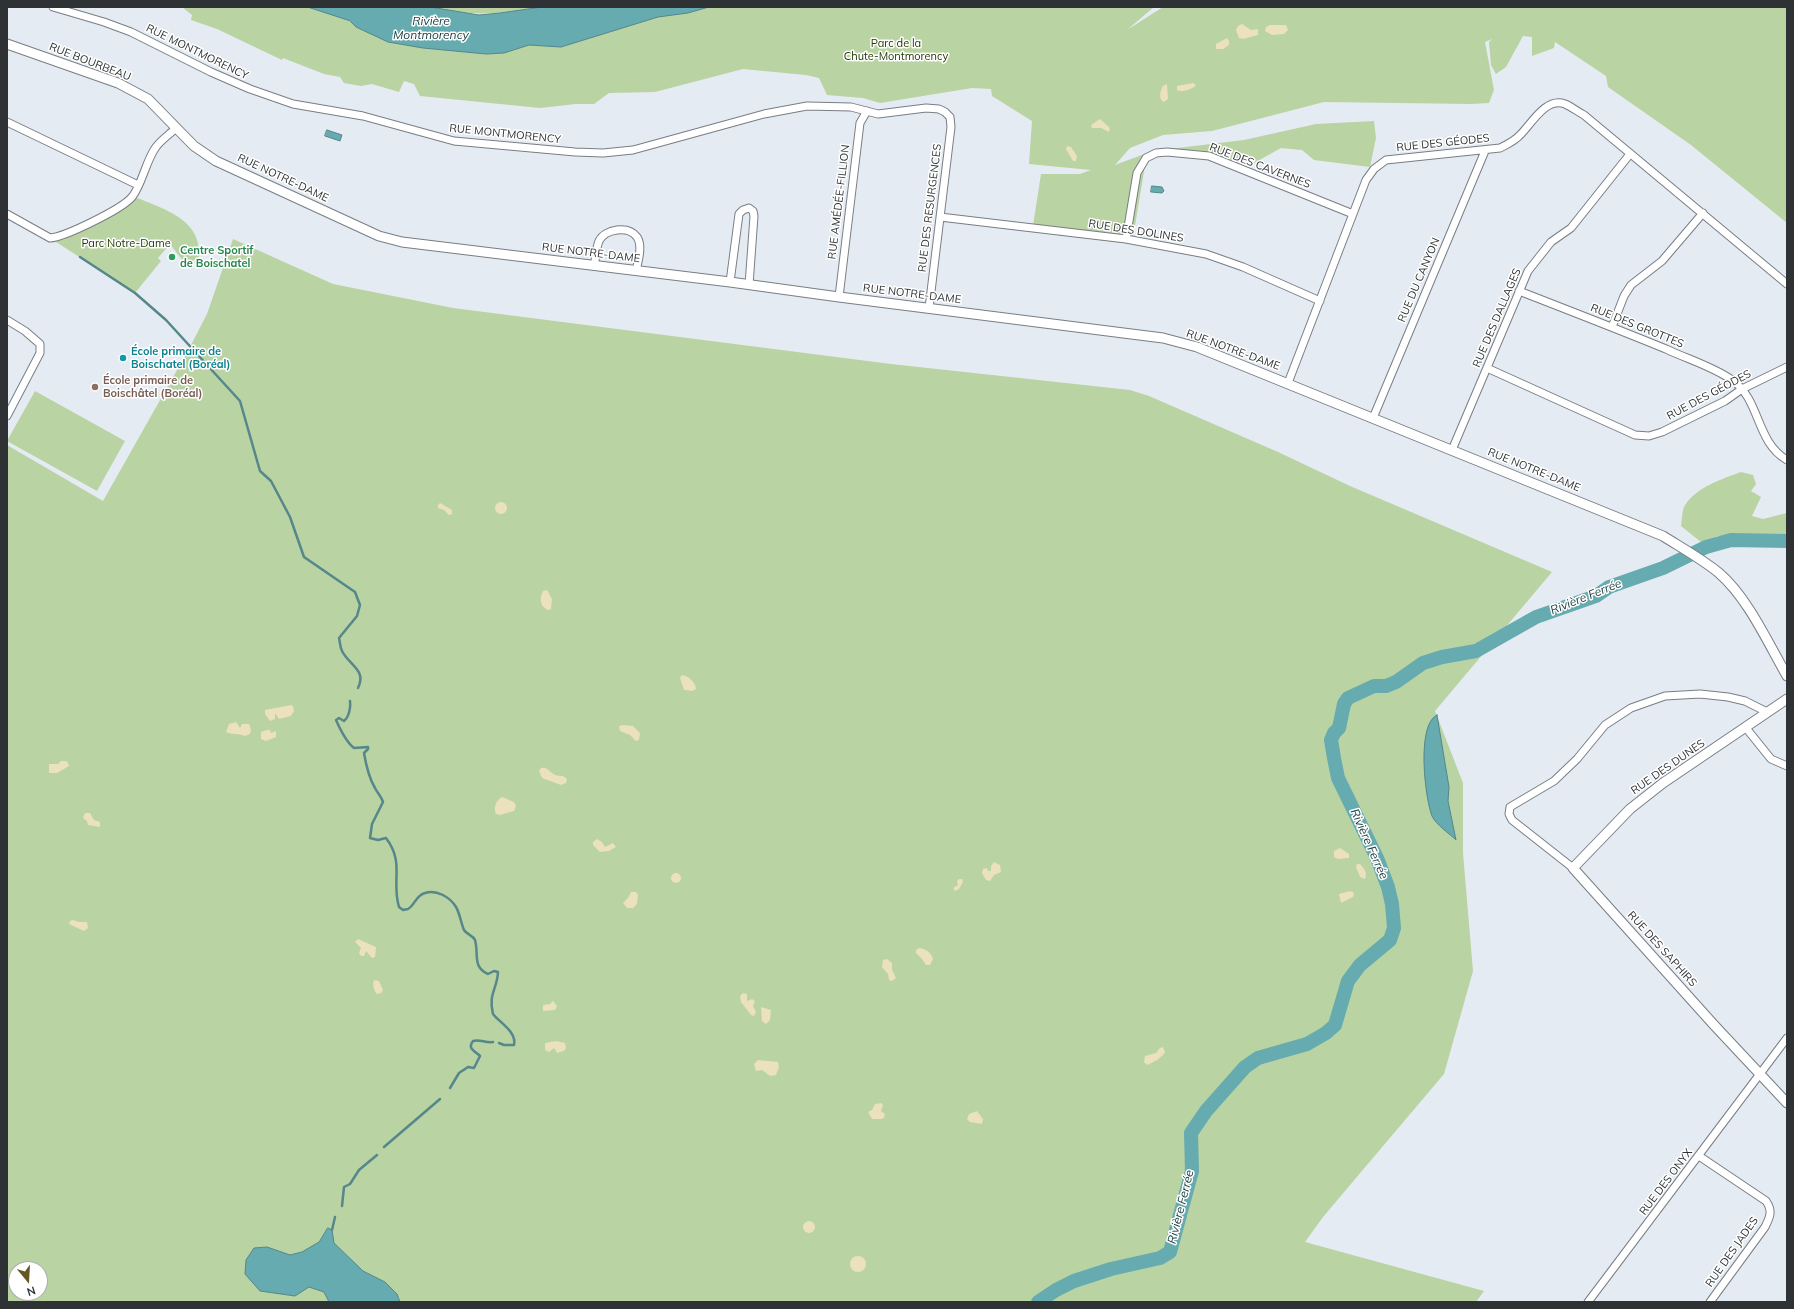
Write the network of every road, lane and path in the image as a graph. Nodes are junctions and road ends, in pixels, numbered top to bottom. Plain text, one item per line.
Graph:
1 (53, 7) edge
2 (7, 44) edge
3 (867, 112) junction
4 (945, 112) joint
5 (7, 122) edge
6 (176, 128) junction
7 (1485, 151) junction
8 (1630, 154) junction
9 (138, 185) junction
10 (1703, 213) junction
11 (7, 214) edge
12 (1353, 214) junction
13 (940, 217) junction
14 (1126, 239) junction
15 (594, 266) junction
16 (636, 271) junction
17 (730, 282) junction
18 (1787, 284) edge
19 (749, 285) junction
20 (1519, 290) junction
21 (839, 297) junction
22 (1320, 301) junction
23 (929, 308) junction
24 (7, 320) edge
25 (1612, 327) junction
26 (1787, 367) edge
27 (1487, 368) junction
28 (1288, 384) junction
29 (1742, 389) junction
30 (7, 416) edge
31 (1373, 418) junction
32 (1452, 450) junction
33 (1787, 460) edge
34 (1787, 676) edge
35 (1787, 699) edge
36 (1767, 712) junction
37 (1746, 728) junction
38 (1787, 766) edge
39 (1573, 868) junction
40 (1787, 1038) edge
41 (1760, 1075) junction
42 (1787, 1103) edge
43 (1699, 1156) junction
44 (1588, 1302) edge
45 (1710, 1302) edge

1 - 3 street, RUE MONTMORENCY
2 - 6 street, RUE BOURBEAU
3 - 4 street, RUE MONTMORENCY
3 - 21 street, RUE AMÉDÉE-FILLION
4 - 13 street, RUE DES RESURGENCES
5 - 9 street
6 - 9 street
6 - 15 street, RUE NOTRE-DAME
7 - 8 street, RUE DES GÉODES
7 - 12 street, RUE DES GÉODES
7 - 31 street, RUE DU CANYON
8 - 10 street, RUE DES GÉODES
8 - 20 street, RUE DES DALLAGES
9 - 11 street
10 - 18 street, RUE DES GÉODES
10 - 25 street
12 - 14 street, RUE DES CAVERNES
12 - 22 street, RUE DES GÉODES
13 - 14 street, RUE DES DOLINES
13 - 23 street, RUE DES RESURGENCES
14 - 22 street, RUE DES DOLINES
15 - 16 street, RUE NOTRE-DAME
15 - 16 street
16 - 17 street, RUE NOTRE-DAME
17 - 19 street, RUE NOTRE-DAME
17 - 19 street
19 - 21 street, RUE NOTRE-DAME
20 - 25 street, RUE DES GROTTES
20 - 27 street, RUE DES DALLAGES
21 - 23 street, RUE NOTRE-DAME
22 - 28 street, RUE DES GÉODES
23 - 28 street, RUE NOTRE-DAME
24 - 30 street
25 - 29 street, RUE DES GROTTES
26 - 29 street, RUE DES GÉODES
27 - 29 street, RUE DES GÉODES
27 - 32 street, RUE DES DALLAGES
28 - 31 street, RUE NOTRE-DAME
29 - 33 street
31 - 32 street, RUE NOTRE-DAME
32 - 34 street, RUE NOTRE-DAME
35 - 36 street, RUE DES DUNES
36 - 37 street, RUE DES DUNES
36 - 39 street, RUE DES SAPHIRS
37 - 38 street
37 - 39 street, RUE DES DUNES
39 - 41 street, RUE DES SAPHIRS
40 - 41 street, RUE DES ONYX
41 - 42 street, RUE DES SAPHIRS
41 - 43 street, RUE DES ONYX
43 - 44 street, RUE DES ONYX
43 - 45 street, RUE DES JADES

